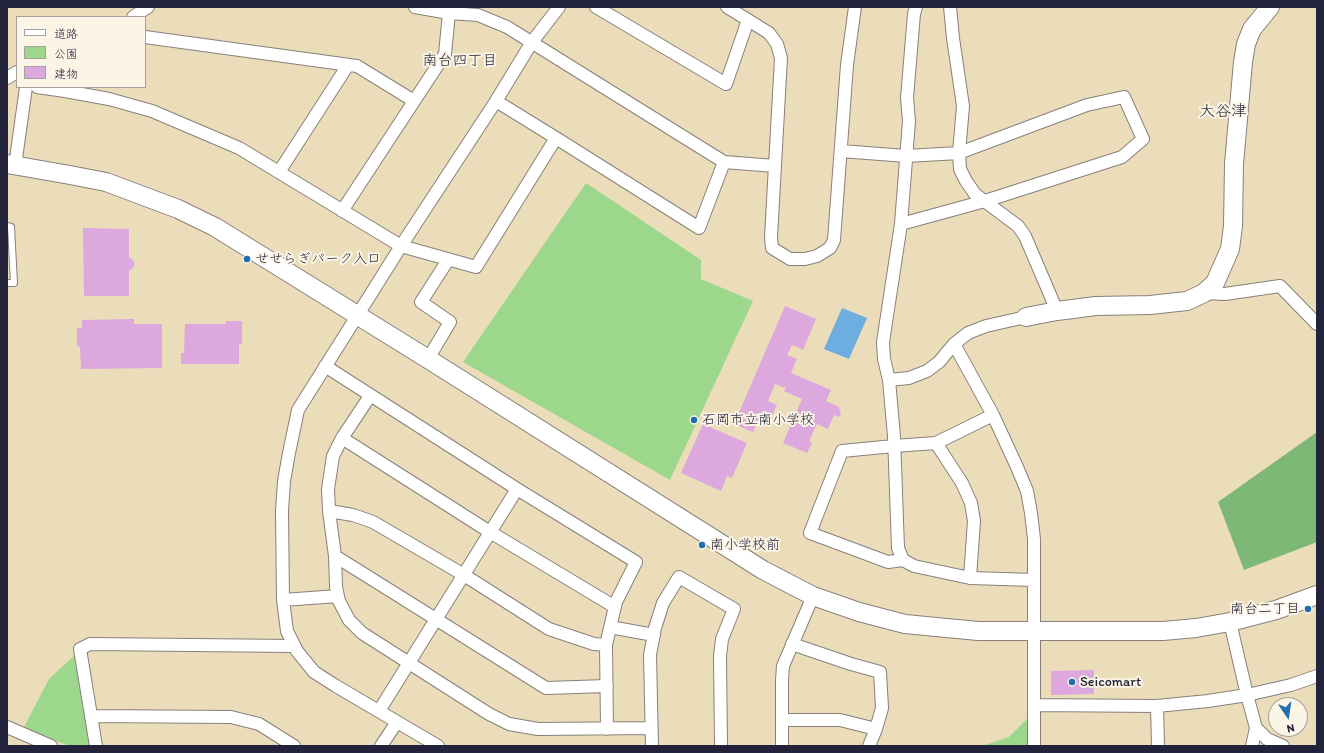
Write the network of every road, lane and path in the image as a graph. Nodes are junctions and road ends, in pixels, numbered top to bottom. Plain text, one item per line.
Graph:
1 (148, 7) edge
2 (415, 7) edge
3 (559, 7) edge
4 (596, 7) edge
5 (727, 7) edge
6 (855, 7) edge
7 (916, 7) edge
8 (950, 7) edge
9 (1270, 7) edge
10 (449, 13) junction
11 (134, 16) edge
12 (748, 20) junction
13 (146, 37) edge
14 (532, 42) junction
15 (348, 65) junction
16 (16, 73) edge
17 (7, 78) edge
18 (26, 88) edge
19 (46, 88) edge
20 (414, 101) junction
21 (496, 101) junction
22 (556, 138) junction
23 (841, 151) junction
24 (959, 153) junction
25 (906, 156) junction
26 (724, 162) junction
27 (11, 165) edge
28 (775, 166) junction
29 (279, 172) junction
30 (984, 202) junction
31 (342, 211) junction
32 (901, 224) junction
33 (7, 226) edge
34 (401, 246) junction
35 (448, 260) junction
36 (7, 283) edge
37 (1204, 293) junction
38 (1057, 311) junction
39 (358, 315) junction
40 (1026, 317) joint
41 (1317, 324) edge
42 (954, 344) junction
43 (428, 359) junction
44 (325, 366) junction
45 (889, 380) junction
46 (370, 396) junction
47 (993, 415) junction
48 (342, 438) junction
49 (936, 443) junction
50 (894, 446) junction
51 (517, 489) junction
52 (329, 511) junction
53 (490, 532) junction
54 (335, 556) junction
55 (903, 560) junction
56 (464, 575) junction
57 (970, 578) junction
58 (1034, 580) junction
59 (1317, 594) edge
60 (338, 596) junction
61 (813, 596) junction
62 (282, 600) junction
63 (615, 607) junction
64 (436, 620) junction
65 (1230, 622) junction
66 (610, 627) junction
67 (1034, 631) junction
68 (654, 635) junction
69 (792, 644) junction
70 (606, 645) junction
71 (294, 646) junction
72 (410, 664) junction
73 (1317, 676) edge
74 (607, 686) junction
75 (1246, 695) junction
76 (1034, 705) junction
77 (1157, 706) junction
78 (379, 711) junction
79 (91, 716) junction
80 (782, 720) junction
81 (397, 722) junction
82 (7, 727) edge
83 (651, 728) junction
84 (1256, 728) junction
85 (607, 729) junction
86 (876, 729) junction
87 (51, 746) edge
88 (96, 746) edge
89 (294, 746) edge
90 (381, 746) edge
91 (438, 746) edge
92 (652, 746) edge
93 (721, 746) edge
94 (782, 746) edge
95 (869, 746) edge
96 (1034, 746) edge
97 (1158, 746) edge
98 (1252, 746) edge
99 (1283, 746) edge

1 - 11 street
2 - 10 street
3 - 14 street
4 - 12 street
5 - 12 street
6 - 23 street
7 - 25 street
8 - 24 street
9 - 37 street
10 - 14 street
10 - 20 street
12 - 28 street
13 - 15 street
14 - 21 street
14 - 26 street
15 - 20 street
15 - 29 street
16 - 17 street
18 - 27 street
19 - 29 street
20 - 31 street
21 - 22 street
21 - 34 street
22 - 26 street
22 - 35 street
23 - 25 street
23 - 28 street
24 - 25 street
24 - 30 street
24 - 30 street
25 - 32 street
26 - 28 street
27 - 39 street
29 - 31 street
30 - 32 street
30 - 38 street
31 - 34 street
32 - 45 street
33 - 36 lane
34 - 35 street
34 - 39 street
35 - 43 street
37 - 38 street
37 - 41 street
38 - 40 street
39 - 43 street
39 - 44 street
40 - 42 street
42 - 45 street
42 - 47 street
43 - 61 street
44 - 46 street
44 - 62 street
45 - 50 street
46 - 48 street
46 - 51 street
47 - 49 street
47 - 58 street
48 - 52 street
48 - 53 street
49 - 50 street
49 - 57 street
50 - 55 street
50 - 55 street
51 - 53 street
51 - 63 street
52 - 54 street
52 - 56 street
53 - 56 street
53 - 63 street
54 - 60 street
54 - 64 street
55 - 57 street
56 - 64 street
56 - 70 street
57 - 58 street
58 - 67 street
59 - 65 street
60 - 62 street
60 - 72 street
61 - 67 street
61 - 69 street
62 - 71 street
63 - 66 street
64 - 72 street
64 - 74 street
65 - 67 street
65 - 75 street
66 - 68 street
66 - 70 street
67 - 76 street
68 - 83 street
68 - 93 street
69 - 80 street
69 - 86 street
70 - 74 street
71 - 78 street
71 - 79 street
72 - 78 street
72 - 85 street
73 - 75 street
74 - 85 street
75 - 77 street
75 - 84 street
76 - 77 street
76 - 96 street
77 - 97 street
78 - 81 street
79 - 88 street
79 - 89 street
80 - 86 street
80 - 94 street
81 - 90 street
81 - 91 street
82 - 87 street
83 - 85 street
83 - 92 street
84 - 98 street
84 - 99 street
86 - 95 street

